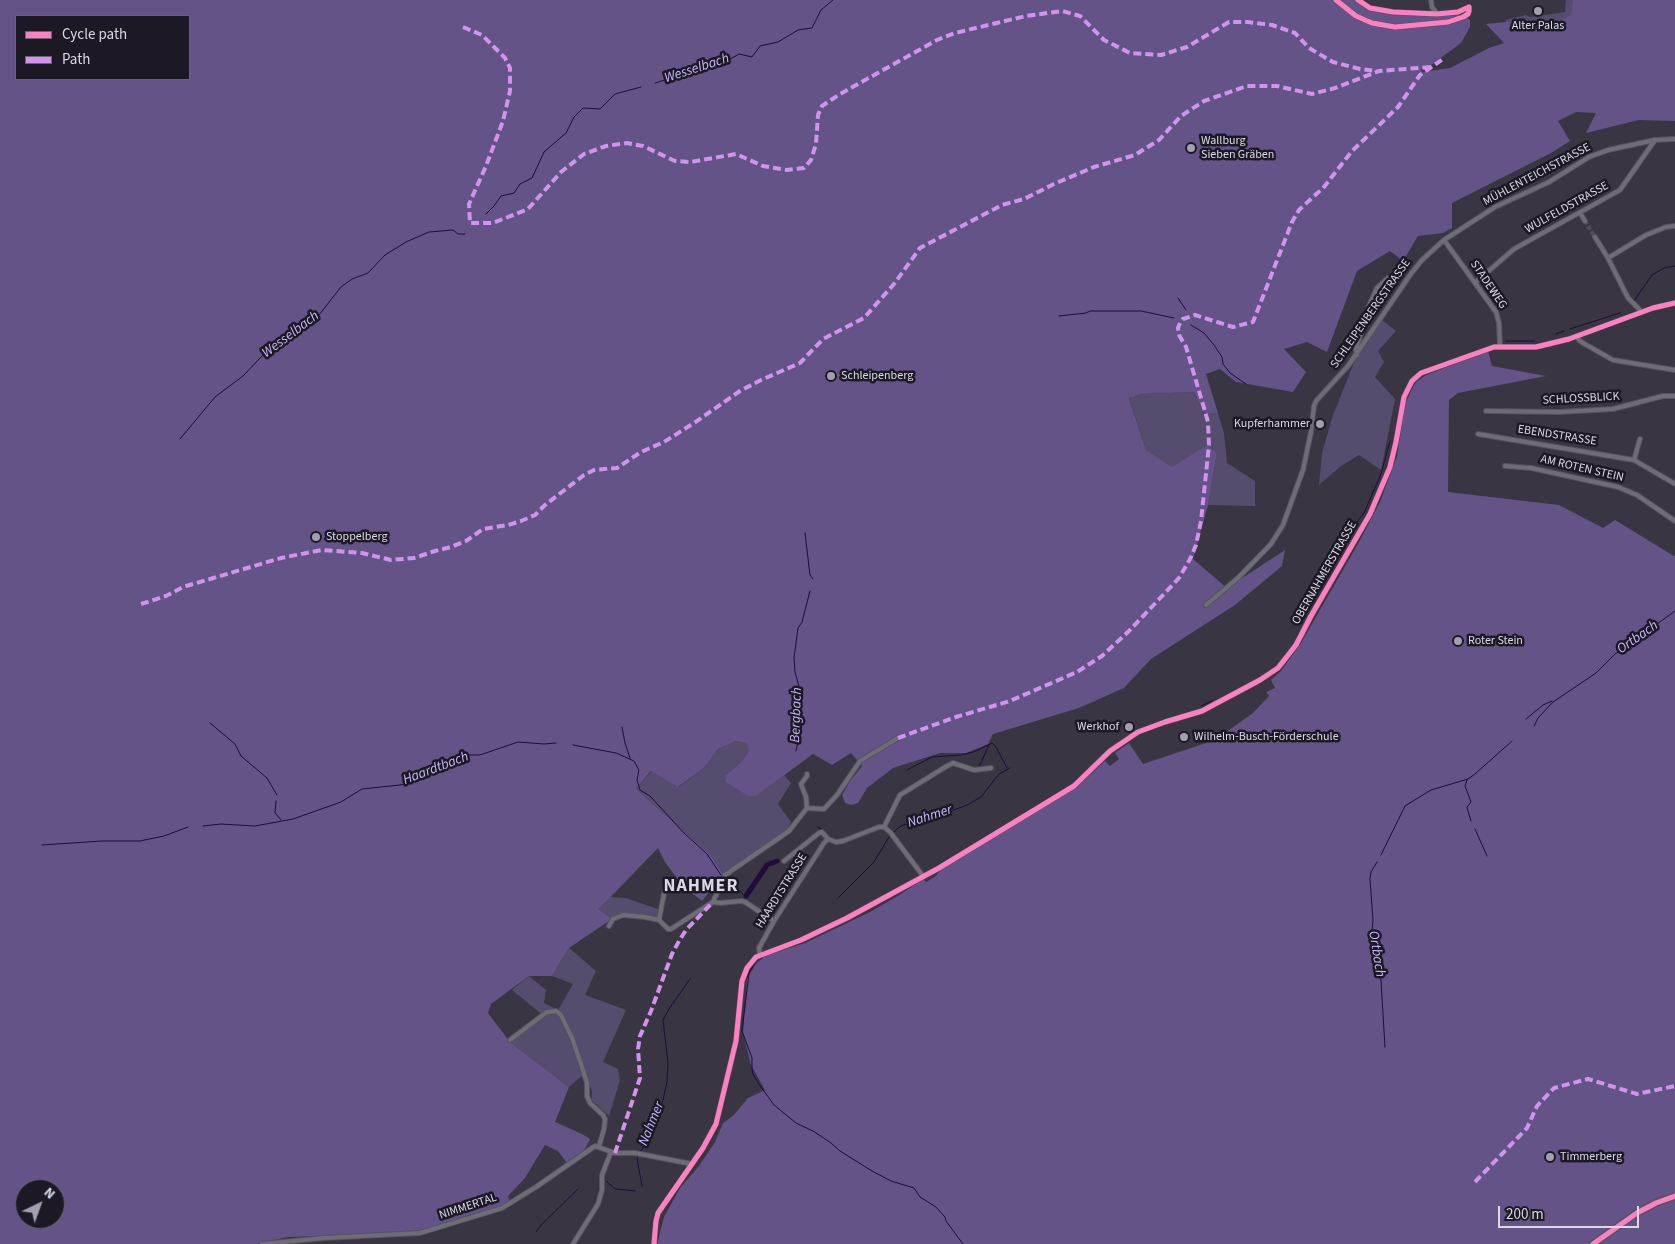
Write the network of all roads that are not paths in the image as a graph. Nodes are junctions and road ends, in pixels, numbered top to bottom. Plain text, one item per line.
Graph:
1 (1336, 0) edge
2 (1358, 0) edge
3 (1431, 0) edge
4 (1437, 14) junction
5 (1675, 139) edge
6 (1655, 140) junction
7 (1580, 213) junction
8 (1585, 221) tunnel mouth
9 (1675, 226) edge
10 (1595, 237) tunnel mouth
11 (1444, 240) junction
12 (1608, 258) junction
13 (1388, 278) dead end
14 (1476, 282) junction
15 (1675, 303) edge
16 (1641, 312) junction
17 (1577, 336) junction
18 (1500, 346) junction
19 (1357, 354) junction
20 (1675, 370) edge
21 (1675, 396) edge
22 (1486, 411) dead end
23 (1478, 434) dead end
24 (1640, 439) dead end
25 (1634, 460) junction
26 (1505, 466) dead end
27 (1675, 484) edge
28 (1675, 520) edge
29 (1206, 605) dead end
30 (898, 738) dead end
31 (991, 768) dead end
32 (807, 774) dead end
33 (807, 808) junction
34 (884, 827) junction
35 (828, 839) junction
36 (784, 861) dead end
37 (923, 876) junction
38 (666, 883) dead end
39 (713, 902) junction
40 (659, 920) junction
41 (774, 921) junction
42 (610, 926) dead end
43 (760, 955) junction
44 (510, 1040) dead end
45 (599, 1146) junction
46 (611, 1152) junction
47 (692, 1164) junction
48 (1675, 1196) edge
49 (262, 1244) edge
50 (573, 1244) edge
51 (654, 1244) edge
52 (1592, 1244) edge

1 - 4 street
2 - 4 street
3 - 4 street
5 - 6 street, MÜHLENTEICHSTRASSE
6 - 7 street, WULFELDSTRASSE
6 - 11 street, MÜHLENTEICHSTRASSE
7 - 8 street
7 - 14 street, WULFELDSTRASSE
9 - 12 street
10 - 12 street
11 - 14 street, STADEWEG
11 - 19 street, SCHLEIPENBERGSTRASSE
12 - 16 street
13 - 19 street
14 - 18 street, STADEWEG
15 - 16 street, OBERNAHMERSTRASSE
16 - 17 street, OBERNAHMERSTRASSE
17 - 18 street, OBERNAHMERSTRASSE
17 - 20 street
18 - 37 street, OBERNAHMERSTRASSE
19 - 29 street, SCHLEIPENBERGSTRASSE
21 - 22 street, SCHLOSSBLICK
23 - 25 street, EBENDSTRASSE
24 - 25 street
25 - 27 street, EBENDSTRASSE
26 - 28 street, AM ROTEN STEIN
30 - 33 street
31 - 34 street
32 - 33 street
33 - 39 street
34 - 35 street, HAARDTSTRASSE
34 - 37 street
35 - 36 street, HAARDTSTRASSE
35 - 41 street, HAARDTSTRASSE
37 - 43 street, OBERNAHMERSTRASSE
38 - 40 street
39 - 40 street
39 - 41 street
40 - 42 street
41 - 43 street, HAARDTSTRASSE
43 - 47 street
44 - 45 street
45 - 46 street
45 - 49 street, NIMMERTAL
46 - 47 street
46 - 50 street
47 - 51 street
48 - 52 street

